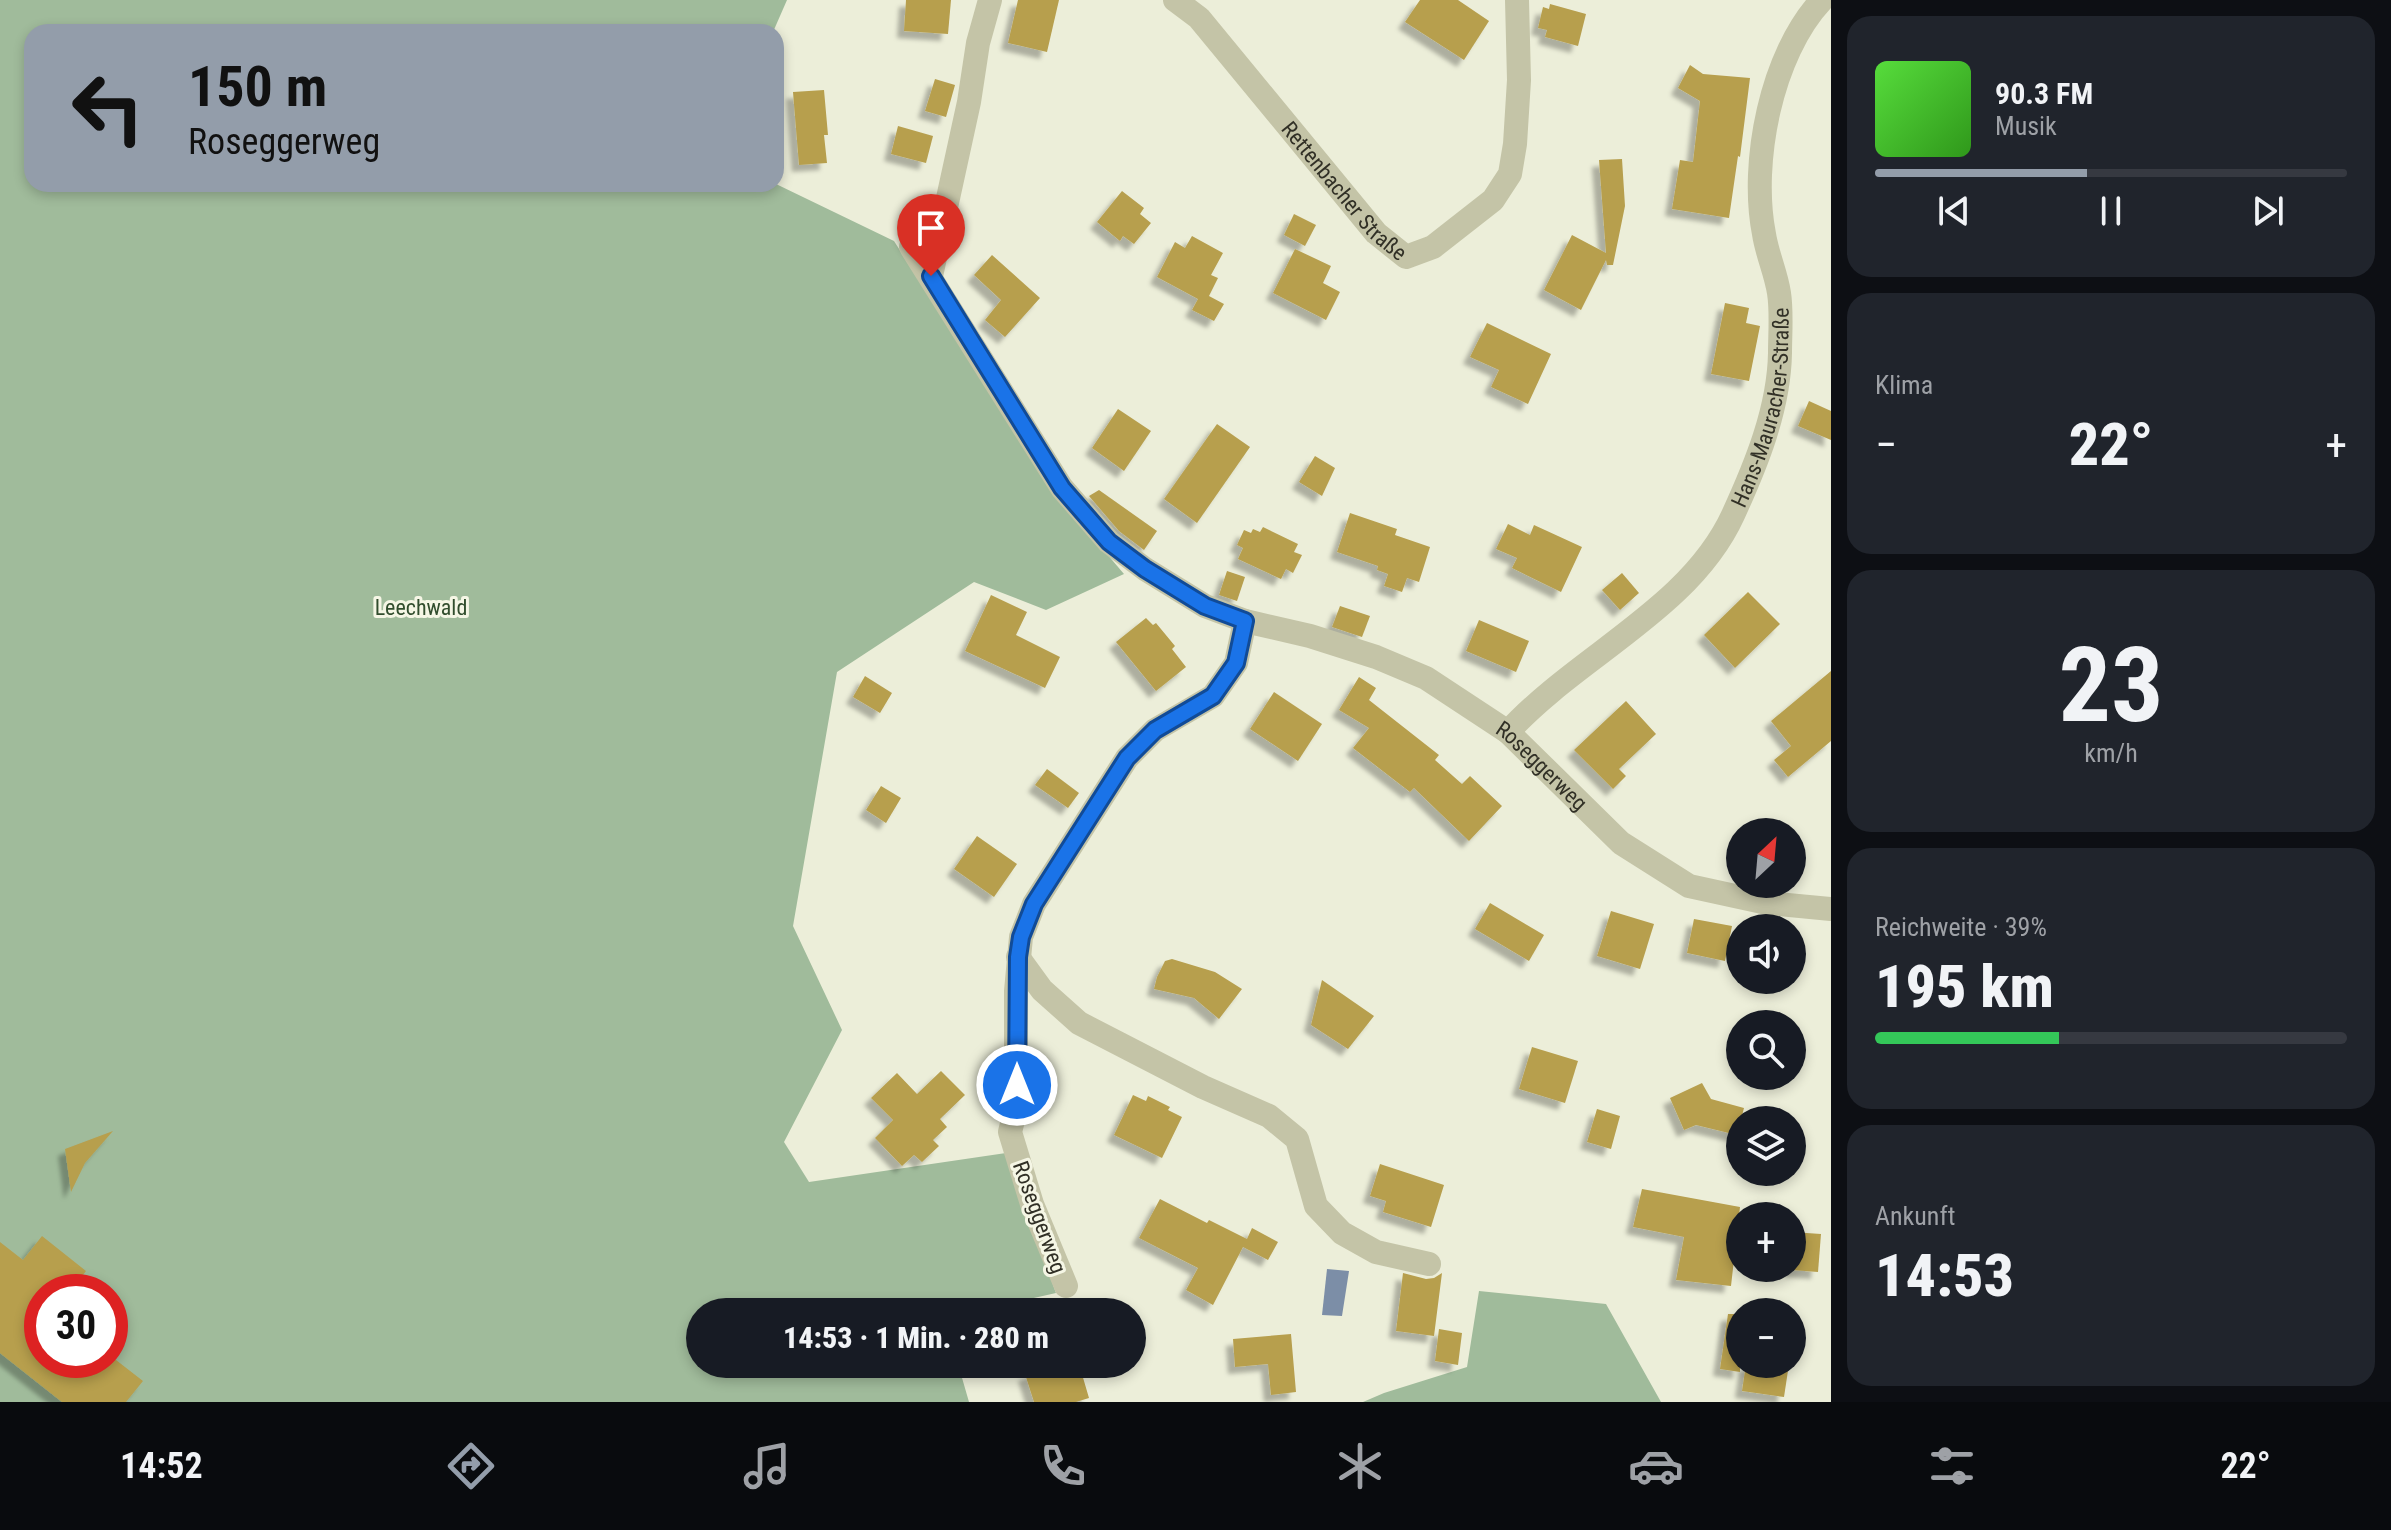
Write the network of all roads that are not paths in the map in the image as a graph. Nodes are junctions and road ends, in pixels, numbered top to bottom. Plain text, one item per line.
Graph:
1 (990, 0) edge
2 (1175, 0) edge
3 (1517, 0) edge
4 (1822, 0) edge
5 (911, 247) dead end
6 (931, 276) junction
7 (1245, 621) junction
8 (1508, 732) junction
9 (1831, 909) edge
10 (1018, 957) junction
11 (1429, 1264) dead end
12 (1066, 1286) dead end

1 - 6 street
2 - 3 street, Rettenbacher Straße
4 - 8 street, Hans-Mauracher-Straße
5 - 6 street, Roseggerweg
6 - 7 street, Roseggerweg
7 - 8 street, Roseggerweg
7 - 10 street, Roseggerweg
8 - 9 street, Roseggerweg
10 - 11 street
10 - 12 street, Roseggerweg

